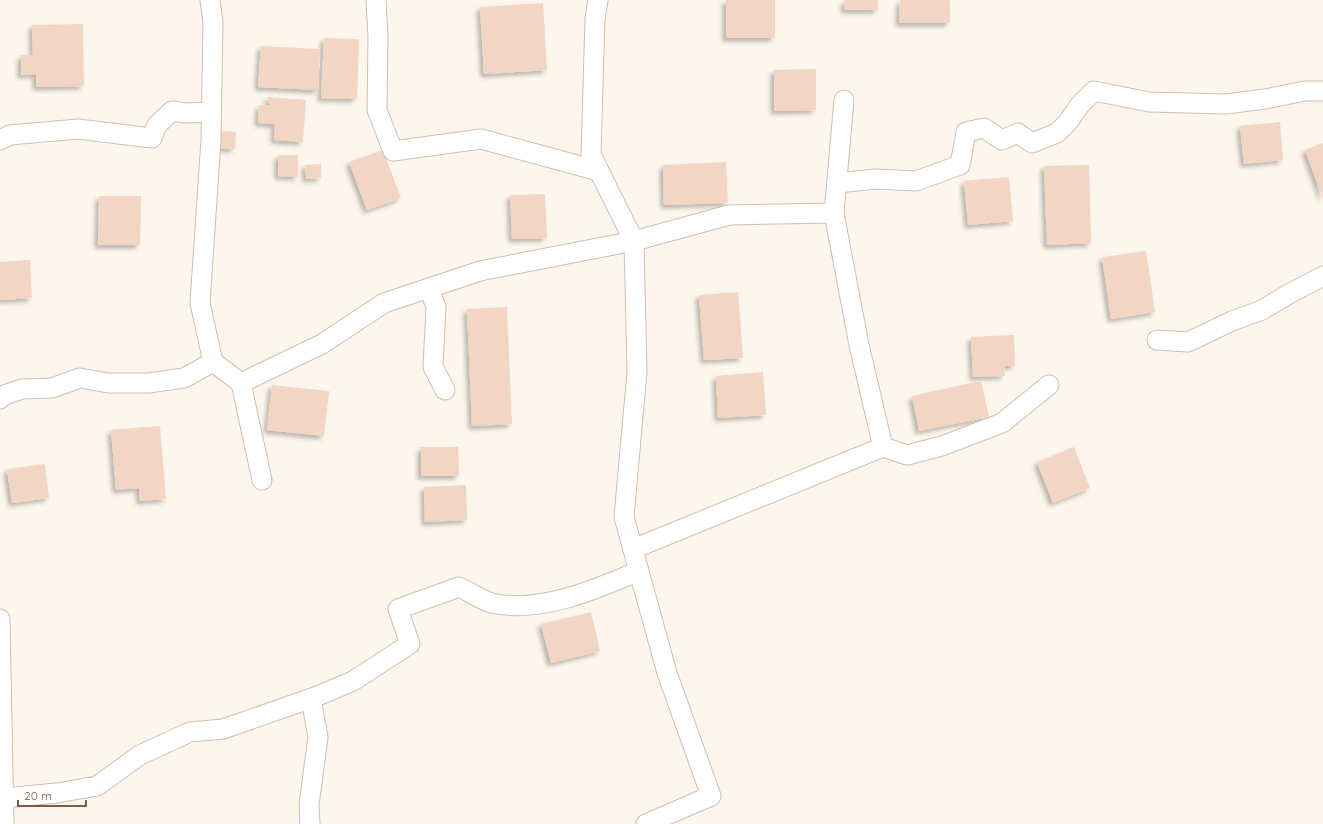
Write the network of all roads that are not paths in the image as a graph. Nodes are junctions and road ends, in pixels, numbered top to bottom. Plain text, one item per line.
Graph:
1 (210, 0) edge
2 (376, 0) edge
3 (598, 0) edge
4 (1323, 91) edge
5 (844, 100) dead end
6 (212, 112) junction
7 (0, 140) edge
8 (599, 171) junction
9 (837, 183) junction
10 (834, 213) junction
11 (634, 242) junction
12 (1323, 276) edge
13 (429, 288) junction
14 (1157, 340) dead end
15 (213, 362) junction
16 (241, 383) junction
17 (1049, 385) dead end
18 (445, 390) dead end
19 (0, 399) edge
20 (883, 447) junction
21 (262, 480) dead end
22 (633, 549) junction
23 (639, 571) junction
24 (0, 619) edge
25 (310, 699) junction
26 (4, 798) junction
27 (4, 824) edge
28 (310, 824) edge
29 (646, 824) edge

1 - 6 street
2 - 8 street
3 - 8 street
4 - 9 street
5 - 9 street
6 - 7 street
6 - 15 street
8 - 11 street
9 - 10 street
10 - 11 street
10 - 20 street
11 - 13 street
11 - 22 street
12 - 14 street
13 - 16 street
13 - 18 street
15 - 16 street
15 - 19 street
16 - 21 street
17 - 20 street
20 - 22 street
22 - 23 street
23 - 25 street
23 - 29 street
24 - 26 street
25 - 26 street
25 - 28 street
26 - 27 street

